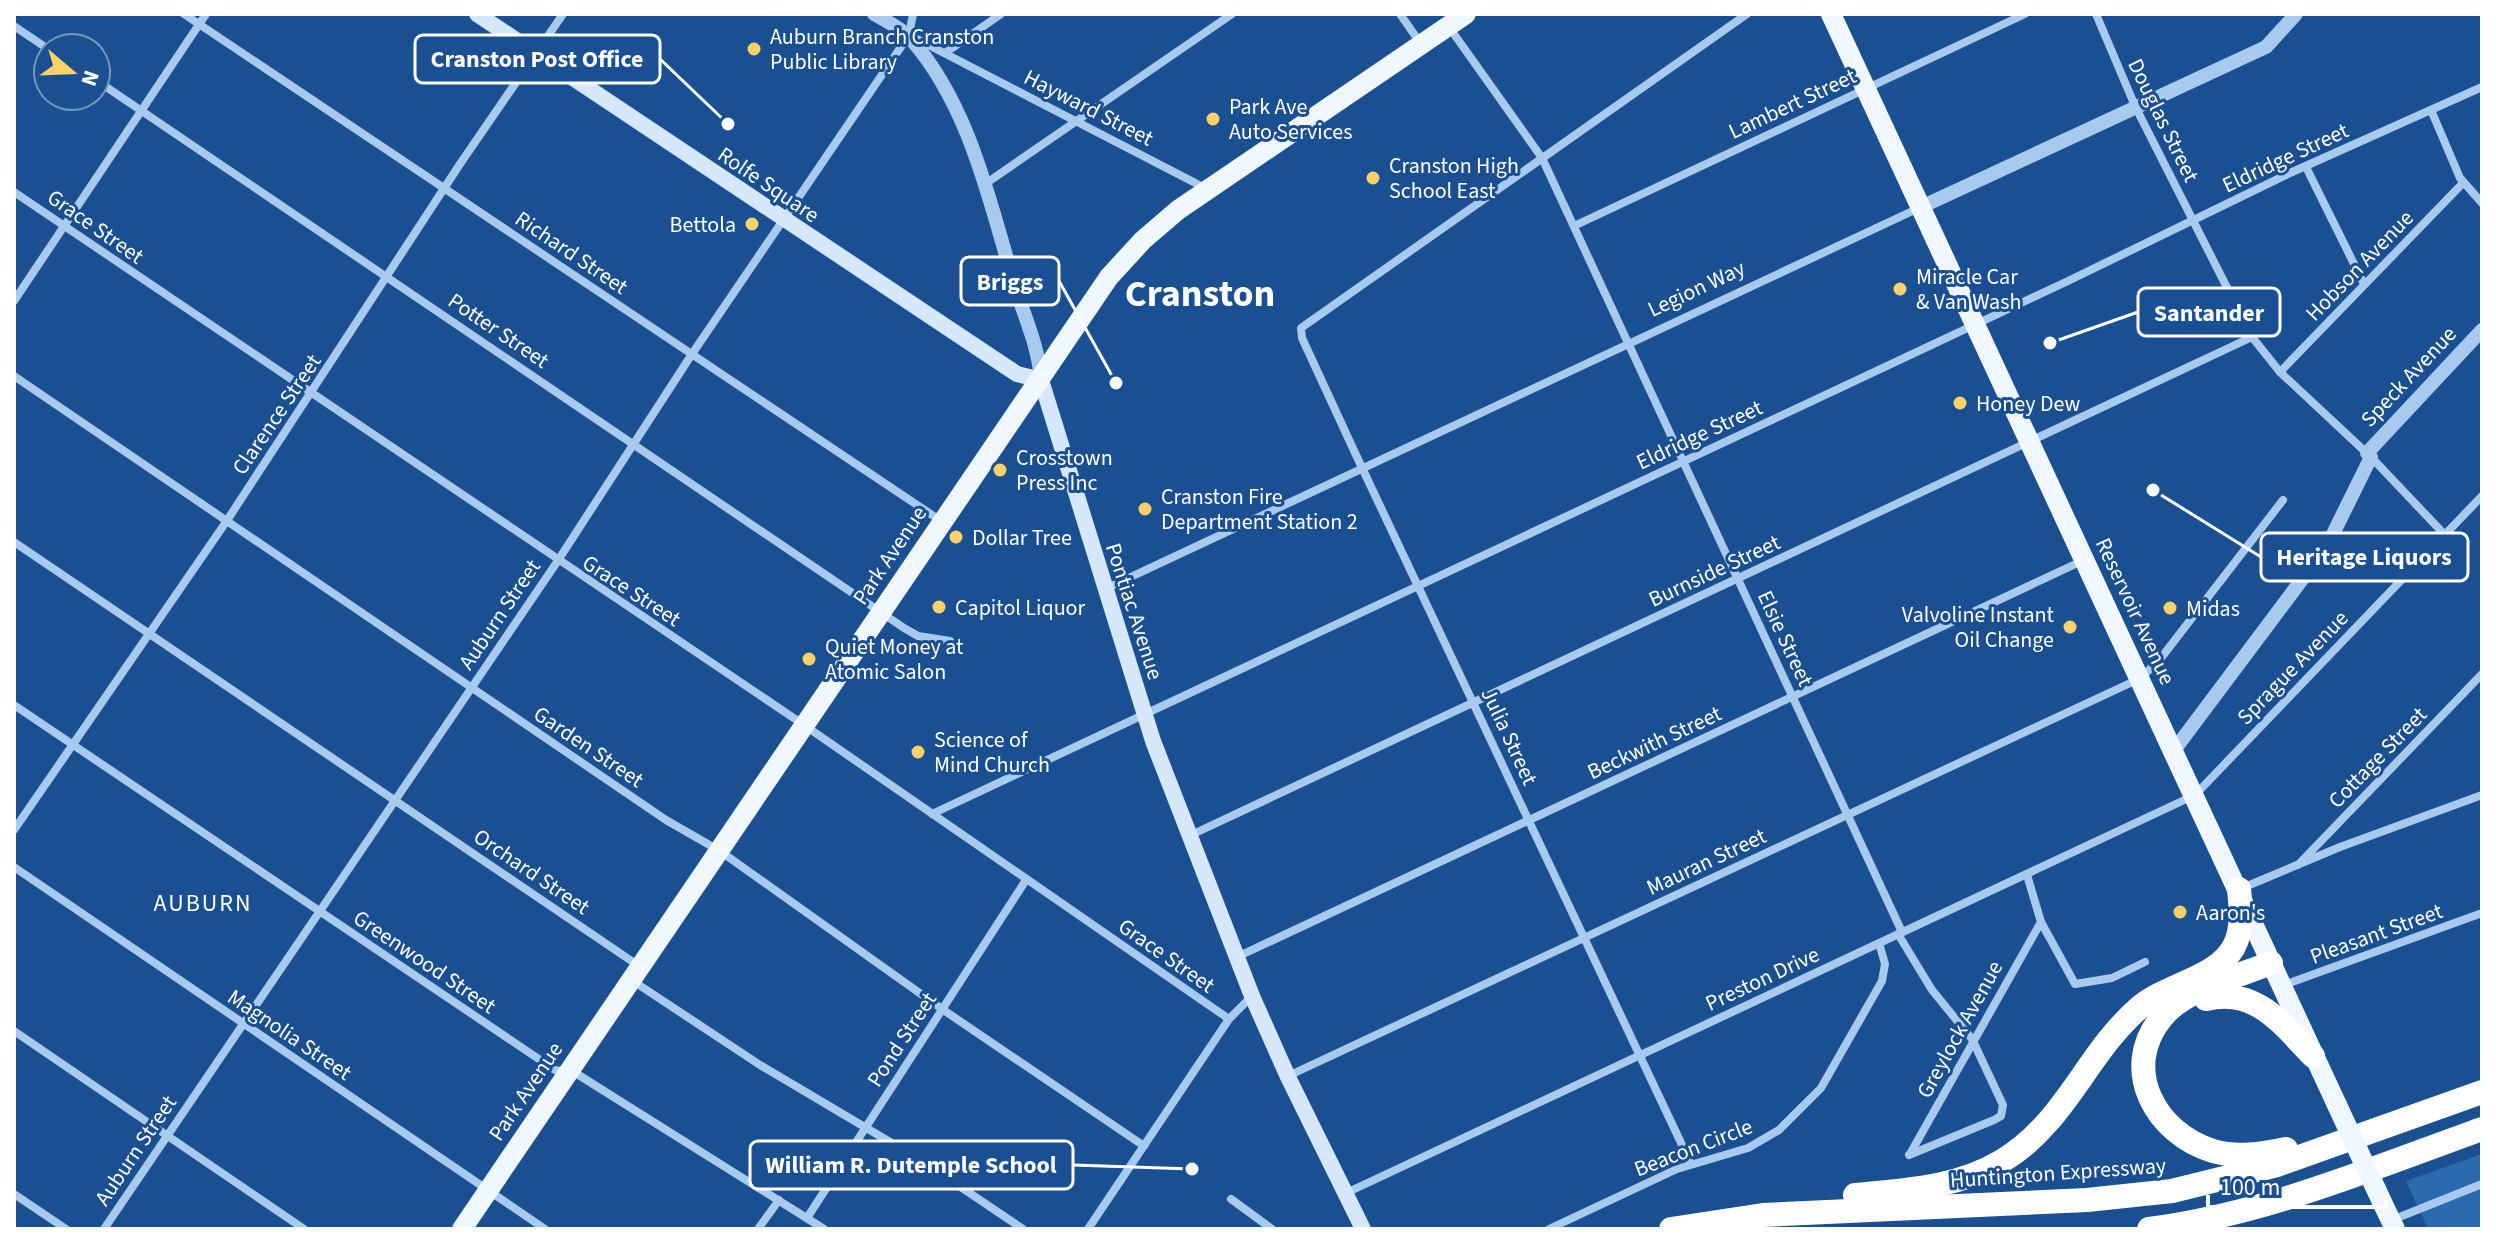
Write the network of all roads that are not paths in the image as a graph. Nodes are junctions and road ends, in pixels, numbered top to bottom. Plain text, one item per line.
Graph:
1 (184, 14) edge
2 (206, 14) edge
3 (477, 14) edge
4 (563, 14) edge
5 (874, 14) edge
6 (913, 14) edge
7 (1001, 14) edge
8 (1232, 14) edge
9 (1400, 14) edge
10 (1466, 14) edge
11 (1747, 14) edge
12 (1831, 14) edge
13 (2025, 14) edge
14 (2096, 14) edge
15 (2296, 14) edge
16 (199, 25) junction
17 (14, 26) edge
18 (1448, 26) junction
19 (909, 35) junction
20 (32, 38) edge
21 (1422, 45) junction
22 (945, 53) junction
23 (538, 54) junction
24 (2482, 87) edge
25 (1866, 88) junction
26 (112, 91) edge
27 (2135, 106) junction
28 (2431, 110) junction
29 (142, 111) junction
30 (1076, 119) junction
31 (1542, 158) junction
32 (2306, 167) junction
33 (2463, 183) junction
34 (985, 184) junction
35 (444, 188) junction
36 (1209, 190) junction
37 (14, 192) edge
38 (2482, 203) edge
39 (1921, 207) junction
40 (784, 220) junction
41 (2193, 221) junction
42 (1574, 226) junction
43 (65, 227) junction
44 (388, 276) junction
45 (2364, 284) junction
46 (14, 301) edge
47 (1976, 325) junction
48 (2482, 330) edge
49 (2252, 337) junction
50 (1629, 343) junction
51 (692, 354) junction
52 (2280, 372) junction
53 (14, 376) edge
54 (1041, 380) junction
55 (311, 395) junction
56 (2031, 442) junction
57 (633, 445) junction
58 (2369, 455) junction
59 (1684, 461) junction
60 (1363, 468) junction
61 (2482, 496) edge
62 (2283, 500) dead end
63 (941, 521) junction
64 (226, 522) junction
65 (2444, 534) junction
66 (14, 542) edge
67 (2085, 560) junction
68 (557, 562) junction
69 (1739, 579) junction
70 (1419, 585) junction
71 (1105, 589) junction
72 (880, 611) junction
73 (147, 635) junction
74 (950, 641) dead end
75 (2482, 674) edge
76 (2141, 678) junction
77 (471, 688) junction
78 (1794, 696) junction
79 (1474, 703) junction
80 (14, 705) edge
81 (1145, 714) junction
82 (804, 725) junction
83 (72, 745) junction
84 (2175, 749) junction
85 (2195, 795) junction
86 (2482, 795) edge
87 (395, 800) junction
88 (932, 814) junction
89 (1849, 814) junction
90 (1529, 820) junction
91 (14, 830) edge
92 (1191, 835) junction
93 (720, 851) junction
94 (2298, 865) junction
95 (14, 867) edge
96 (2027, 875) junction
97 (1026, 880) junction
98 (2239, 889) junction
99 (320, 911) junction
100 (2482, 913) edge
101 (2041, 922) junction
102 (1900, 933) junction
103 (1585, 938) junction
104 (1879, 943) junction
105 (1239, 956) junction
106 (2269, 959) junction
107 (2145, 962) dead end
108 (2212, 969) junction
109 (634, 972) junction
110 (2282, 986) junction
111 (1252, 996) junction
112 (942, 1009) junction
113 (1229, 1019) junction
114 (243, 1023) junction
115 (2155, 1026) junction
116 (14, 1031) edge
117 (1972, 1039) junction
118 (1640, 1055) junction
119 (2313, 1056) junction
120 (566, 1073) junction
121 (1288, 1077) junction
122 (2482, 1092) edge
123 (2397, 1122) junction
124 (865, 1127) junction
125 (2482, 1130) edge
126 (167, 1134) junction
127 (1144, 1146) junction
128 (1909, 1155) joint
129 (1691, 1164) junction
130 (2336, 1181) junction
131 (2482, 1184) edge
132 (488, 1190) junction
133 (14, 1194) edge
134 (1344, 1194) junction
135 (1231, 1199) dead end
136 (779, 1200) junction
137 (2390, 1217) edge
138 (807, 1218) junction
139 (1675, 1228) edge
140 (66, 1229) edge
141 (104, 1229) edge
142 (304, 1229) edge
143 (462, 1229) edge
144 (545, 1229) edge
145 (758, 1229) edge
146 (824, 1229) edge
147 (1023, 1229) edge
148 (1088, 1229) edge
149 (1272, 1229) edge
150 (1363, 1229) edge
151 (1549, 1229) edge
152 (2149, 1229) edge
153 (2229, 1229) edge

1 - 16 street, Richard Street
2 - 16 street
3 - 23 main road, Rolfe Square
4 - 23 street, Clarence Street
5 - 19 street, Pontiac Avenue
6 - 19 street, Auburn Street
7 - 22 street
8 - 30 street
9 - 21 street
10 - 18 main road, Park Avenue
11 - 31 street
12 - 25 main road, Reservoir Avenue
13 - 25 street, Lambert Street
14 - 27 street, Douglas Street
15 - 27 street, Legion Way
16 - 29 street
16 - 35 street, Richard Street
17 - 20 street
18 - 21 main road, Park Avenue
18 - 31 street, Elsie Street
19 - 22 street, Hayward Street
19 - 34 street, Pontiac Avenue
19 - 40 street, Auburn Street
21 - 36 main road, Park Avenue
22 - 30 street, Hayward Street
23 - 35 street, Clarence Street
23 - 40 main road, Rolfe Square
24 - 28 street, Eldridge Street
25 - 39 main road, Reservoir Avenue
25 - 42 street, Lambert Street
26 - 29 street, Potter Street
27 - 39 street, Legion Way
27 - 41 street, Douglas Street
28 - 32 street, Eldridge Street
28 - 33 street
29 - 43 street
29 - 44 street, Potter Street
30 - 34 street
30 - 36 street, Hayward Street
31 - 42 street, Elsie Street
31 - 60 street, Julia Street
32 - 41 street, Eldridge Street
32 - 45 street
33 - 38 street
33 - 45 street, Hobson Avenue
34 - 54 street, Pontiac Avenue
35 - 44 street, Clarence Street
35 - 51 street, Richard Street
36 - 54 main road, Park Avenue
37 - 43 street, Grace Street
39 - 47 main road, Reservoir Avenue
39 - 50 street, Legion Way
40 - 51 street, Auburn Street
40 - 54 main road, Rolfe Square
41 - 47 street, Eldridge Street
41 - 49 street, Douglas Street
42 - 50 street, Elsie Street
43 - 46 street
43 - 55 street, Grace Street
44 - 55 street, Clarence Street
44 - 57 street, Potter Street
45 - 52 street, Hobson Avenue
47 - 56 main road, Reservoir Avenue
47 - 59 street, Eldridge Street
48 - 58 street, Speck Avenue
49 - 52 street, Douglas Street
49 - 56 street, Burnside Street
50 - 59 street, Elsie Street
50 - 60 street, Legion Way
51 - 57 street, Auburn Street
51 - 63 street, Richard Street
52 - 58 street, Douglas Street
53 - 64 street, Garden Street
54 - 63 main road, Park Avenue
54 - 71 main road, Pontiac Avenue
55 - 64 street, Clarence Street
55 - 68 street, Grace Street
56 - 67 main road, Reservoir Avenue
56 - 69 street, Burnside Street
57 - 68 street, Auburn Street
57 - 72 street, Potter Street
58 - 65 street, Douglas Street
58 - 84 street, Speck Avenue
59 - 69 street, Elsie Street
59 - 70 street, Eldridge Street
60 - 70 street, Julia Street
60 - 71 street, Legion Way
61 - 65 street, Sprague Avenue
62 - 76 street
63 - 72 main road, Park Avenue
64 - 73 street, Clarence Street
64 - 77 street, Garden Street
65 - 85 street, Sprague Avenue
66 - 73 street, Orchard Street
67 - 76 main road, Reservoir Avenue
67 - 78 street, Beckwith Street
68 - 77 street, Auburn Street
68 - 82 street, Grace Street
69 - 78 street, Elsie Street
69 - 79 street, Burnside Street
70 - 79 street, Julia Street
70 - 81 street, Eldridge Street
71 - 81 main road, Pontiac Avenue
72 - 74 street, Potter Street
72 - 82 main road, Park Avenue
73 - 83 street, Clarence Street
73 - 87 street, Orchard Street
75 - 94 street, Cottage Street
76 - 84 main road, Reservoir Avenue
76 - 89 street, Mauran Street
77 - 87 street, Auburn Street
77 - 93 street, Garden Street
78 - 89 street, Elsie Street
78 - 90 street, Beckwith Street
79 - 90 street, Julia Street
79 - 92 street, Burnside Street
80 - 83 street, Greenwood Street
81 - 88 street, Eldridge Street
81 - 92 main road, Pontiac Avenue
82 - 88 street, Grace Street
82 - 93 main road, Park Avenue
83 - 91 street, Clarence Street
83 - 99 street, Greenwood Street
84 - 85 main road, Reservoir Avenue
85 - 96 street, Preston Drive
85 - 98 main road, Reservoir Avenue
86 - 94 street
87 - 99 street, Auburn Street
87 - 109 street, Orchard Street
88 - 97 street, Grace Street
89 - 102 street, Elsie Street
89 - 103 street, Mauran Street
90 - 103 street, Julia Street
90 - 105 street, Beckwith Street
92 - 105 main road, Pontiac Avenue
93 - 109 main road, Park Avenue
93 - 112 street, Garden Street
94 - 98 street
95 - 114 street, Magnolia Street
96 - 101 street
96 - 102 street, Preston Drive
97 - 112 street, Pond Street
97 - 113 street, Grace Street
98 - 106 main road, Reservoir Avenue
98 - 108 highway
99 - 114 street, Auburn Street
99 - 120 street, Greenwood Street
100 - 110 street, Pleasant Street
101 - 107 street
101 - 117 street, Greylock Avenue
102 - 104 street, Preston Drive
102 - 117 street, Elsie Street
103 - 118 street, Julia Street
103 - 121 street, Mauran Street
104 - 118 street, Preston Drive
104 - 129 street, Beacon Circle
105 - 111 main road, Pontiac Avenue
106 - 108 highway
106 - 110 main road, Reservoir Avenue
106 - 115 highway
108 - 139 highway
109 - 120 main road, Park Avenue
109 - 124 street, Orchard Street
110 - 119 main road, Reservoir Avenue
111 - 113 street
111 - 121 main road, Pontiac Avenue
112 - 124 street, Pond Street
112 - 127 street, Garden Street
113 - 127 street
114 - 126 street, Auburn Street
114 - 132 street, Magnolia Street
115 - 119 highway
115 - 123 highway
116 - 126 street
117 - 128 street, Greylock Avenue
117 - 128 street, Elsie Street
118 - 129 street, Julia Street
118 - 134 street, Preston Drive
119 - 137 main road, Reservoir Avenue, bridge
120 - 132 main road, Park Avenue
120 - 136 street, Greenwood Street
121 - 134 main road, Pontiac Avenue
122 - 123 highway, Huntington Expressway
123 - 139 highway, Huntington Expressway
124 - 138 street, Pond Street
124 - 147 street, Orchard Street
125 - 130 highway
126 - 141 street, Auburn Street
126 - 142 street
127 - 148 street
129 - 151 street, Beacon Circle
130 - 152 highway
130 - 153 highway
131 - 137 street
132 - 143 main road, Park Avenue
132 - 144 street, Magnolia Street
133 - 140 street
134 - 150 main road, Pontiac Avenue
135 - 149 street
136 - 138 street, Greenwood Street
136 - 145 street
138 - 146 street, Greenwood Street

